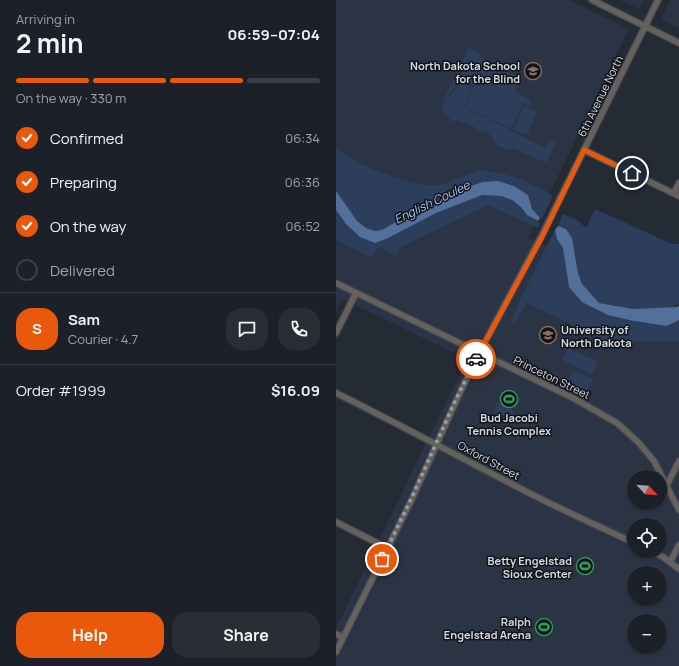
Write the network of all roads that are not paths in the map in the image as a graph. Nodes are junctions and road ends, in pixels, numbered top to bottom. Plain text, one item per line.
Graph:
1 (592, 0) edge
2 (658, 0) edge
3 (645, 26) junction
4 (679, 43) edge
5 (584, 150) junction
6 (679, 183) edge
7 (676, 194) edge
8 (336, 283) edge
9 (356, 293) junction
10 (336, 333) edge
11 (480, 353) junction
12 (336, 393) edge
13 (437, 444) junction
14 (679, 461) edge
15 (660, 470) edge
16 (667, 484) joint
17 (679, 510) edge
18 (336, 522) edge
19 (627, 540) edge
20 (679, 544) edge
21 (387, 548) junction
22 (663, 558) edge
23 (670, 562) junction
24 (679, 569) edge
25 (336, 634) edge
26 (344, 637) junction
27 (336, 652) edge

1 - 3 street
2 - 3 street, 6th Avenue North
3 - 4 street
3 - 5 street, 6th Avenue North
5 - 7 street
5 - 11 street, 6th Avenue North
6 - 7 street
8 - 9 street, Princeton Street
9 - 10 street
9 - 11 street, Princeton Street
11 - 13 street, 6th Avenue North
11 - 15 street, Princeton Street
12 - 13 street, Oxford Street
13 - 19 street, Oxford Street
13 - 21 street, 6th Avenue North
14 - 16 street
16 - 17 street, Princeton Street
18 - 21 street
20 - 23 street
21 - 26 street, 6th Avenue North
22 - 23 street
23 - 24 street
25 - 26 street
26 - 27 street, 6th Avenue North

